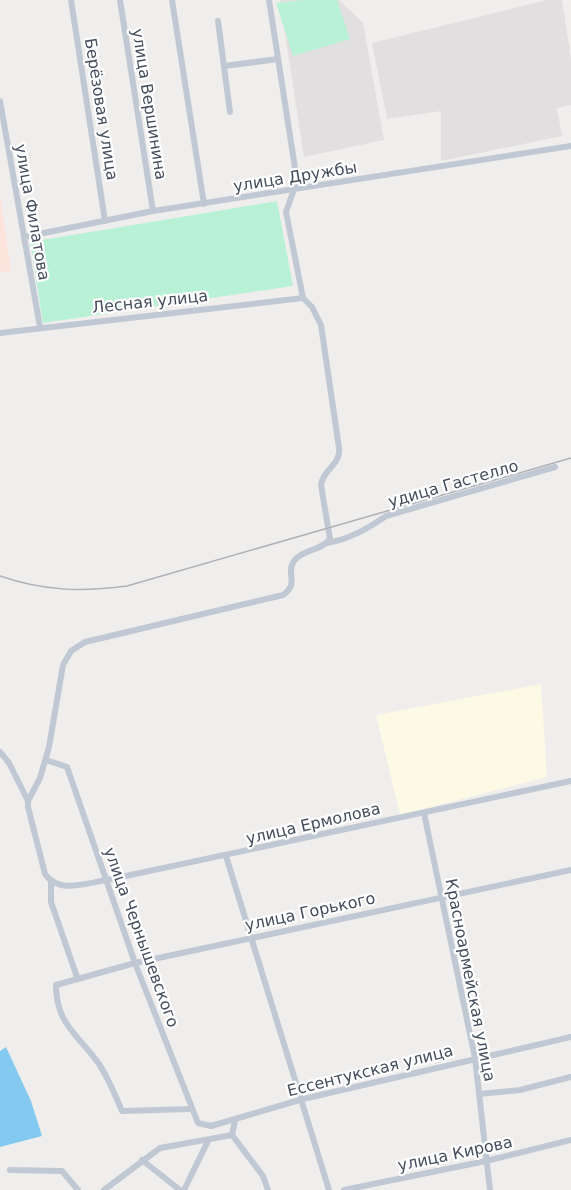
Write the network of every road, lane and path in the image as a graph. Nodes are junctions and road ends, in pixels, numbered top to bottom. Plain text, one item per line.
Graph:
1 (71, 0) edge
2 (120, 0) edge
3 (172, 0) edge
4 (268, 0) edge
5 (218, 21) dead end
6 (278, 59) junction
7 (224, 66) junction
8 (0, 101) edge
9 (230, 112) dead end
10 (571, 146) edge
11 (294, 190) junction
12 (204, 204) junction
13 (153, 212) junction
14 (105, 221) junction
15 (24, 237) junction
16 (303, 298) junction
17 (40, 327) junction
18 (0, 333) edge
19 (555, 467) dead end
20 (327, 543) junction
21 (0, 752) edge
22 (46, 760) junction
23 (571, 781) edge
24 (28, 801) junction
25 (424, 813) junction
26 (226, 856) junction
27 (571, 870) edge
28 (106, 880) junction
29 (51, 883) junction
30 (441, 897) junction
31 (252, 937) junction
32 (135, 963) junction
33 (77, 978) junction
34 (571, 1037) edge
35 (475, 1058) junction
36 (571, 1077) edge
37 (479, 1094) junction
38 (303, 1099) junction
39 (192, 1109) junction
40 (235, 1120) junction
41 (211, 1126) joint
42 (232, 1135) junction
43 (571, 1140) edge
44 (208, 1141) junction
45 (142, 1160) junction
46 (486, 1161) junction
47 (10, 1170) dead end
48 (78, 1190) edge
49 (104, 1190) edge
50 (182, 1190) edge
51 (268, 1190) edge
52 (329, 1190) edge
53 (344, 1190) edge
54 (490, 1190) edge

1 - 14 street, Берёзовая улица
2 - 13 street, улица Вершинина
3 - 12 street
4 - 6 street
5 - 7 street
6 - 7 street
6 - 11 street
7 - 9 street
8 - 15 street, улица Филатова
10 - 11 street, улица Дружбы
11 - 12 street, улица Дружбы
11 - 16 street
12 - 13 street, улица Дружбы
13 - 14 street, улица Дружбы
14 - 15 street, улица Дружбы
15 - 17 street, улица Филатова
16 - 17 street, Лесная улица
16 - 20 street
17 - 18 street, Лесная улица
19 - 20 street, удица Гастелло
20 - 22 street, удица Гастелло
21 - 24 street
22 - 24 street
22 - 28 street, улица Чернышевского
23 - 25 street, улица Ермолова
24 - 29 street
25 - 26 street, улица Ермолова
25 - 30 street, Красноармейская улица
26 - 28 street, улица Ермолова
26 - 31 street
27 - 30 street, улица Горького
28 - 29 street, улица Ермолова
28 - 32 street, улица Чернышевского
29 - 33 street
30 - 31 street, улица Горького
30 - 35 street, Красноармейская улица
31 - 32 street, улица Горького
31 - 38 street
32 - 33 street, улица Горького
32 - 39 street, улица Чернышевского
33 - 39 street, улица Горького
34 - 35 street, Ессентукская улица
35 - 37 street, Красноармейская улица
35 - 38 street, Ессентукская улица
36 - 37 street
37 - 46 street, Красноармейская улица
38 - 40 street, Ессентукская улица
38 - 52 street
39 - 41 street, улица Чернышевского
40 - 41 street, Ессентукская улица
40 - 42 street
42 - 44 street
42 - 51 street
43 - 46 street, улица Кирова
44 - 45 street
44 - 50 street
45 - 49 street
45 - 50 street
46 - 53 street, улица Кирова
46 - 54 street, Красноармейская улица
47 - 48 street

